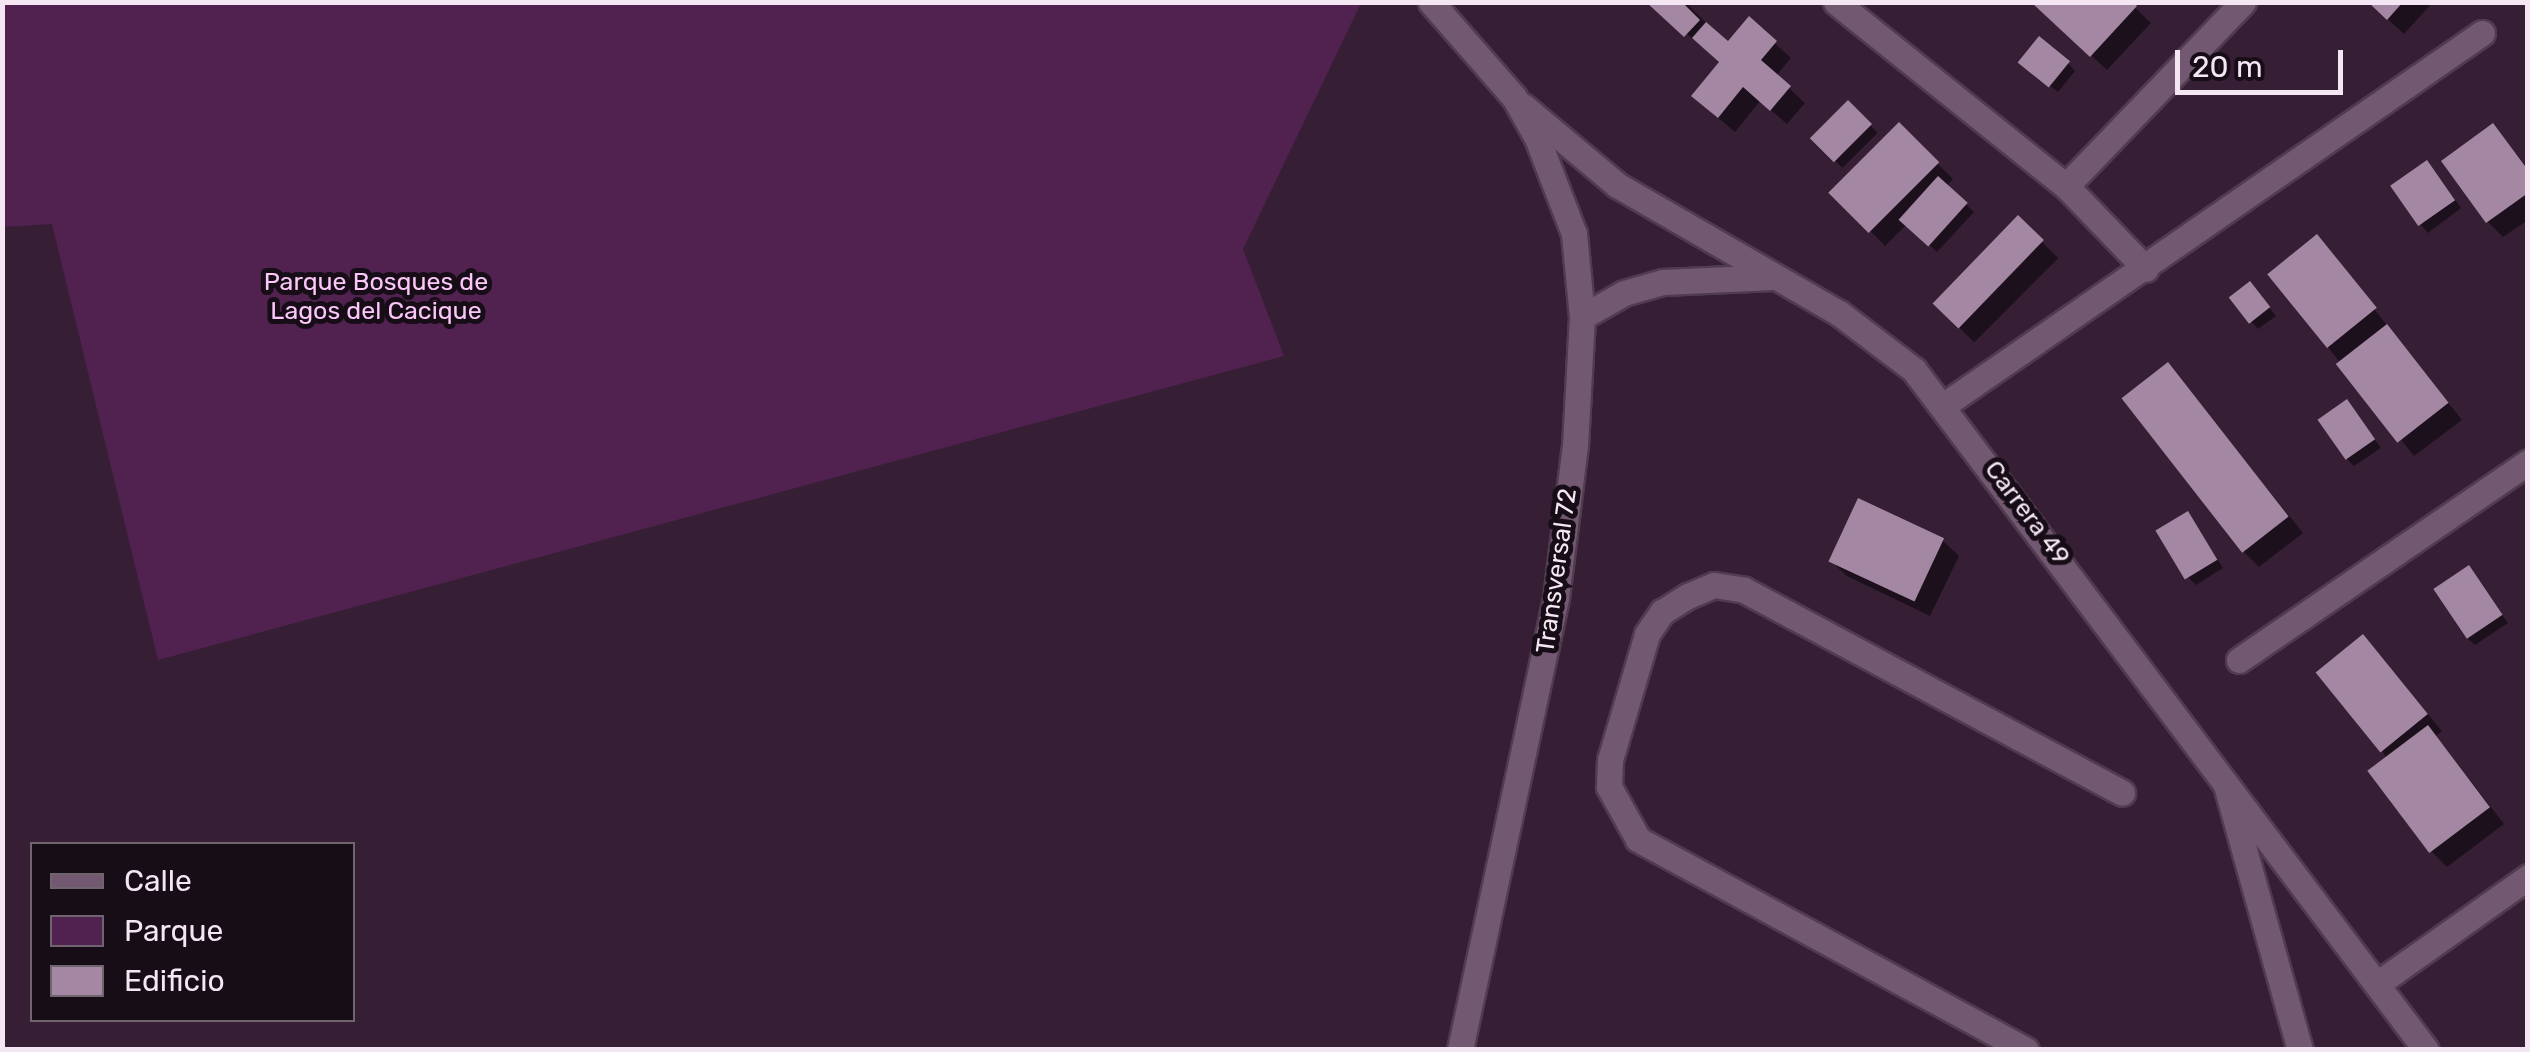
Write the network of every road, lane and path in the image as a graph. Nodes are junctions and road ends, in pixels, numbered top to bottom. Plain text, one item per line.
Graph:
1 (1431, 2) edge
2 (1836, 2) edge
3 (2242, 2) edge
4 (2482, 33) dead end
5 (1514, 97) junction
6 (2066, 186) junction
7 (2146, 269) junction
8 (1774, 277) junction
9 (1582, 317) junction
10 (1944, 405) junction
11 (2528, 462) edge
12 (2238, 660) dead end
13 (2225, 779) junction
14 (2122, 793) dead end
15 (2528, 878) edge
16 (2377, 984) junction
17 (1460, 1050) edge
18 (2026, 1050) edge
19 (2300, 1050) edge
20 (2426, 1050) edge

1 - 5 street
2 - 6 street
3 - 6 street
4 - 7 street
5 - 8 street, Carrera 49
5 - 9 street, Transversal 72
6 - 7 street
7 - 10 street
8 - 9 street
8 - 10 street, Carrera 49
9 - 17 street, Transversal 72
10 - 13 street, Carrera 49
11 - 12 street
13 - 16 street, Carrera 49
13 - 19 street
14 - 18 street
15 - 16 street
16 - 20 street, Carrera 49

